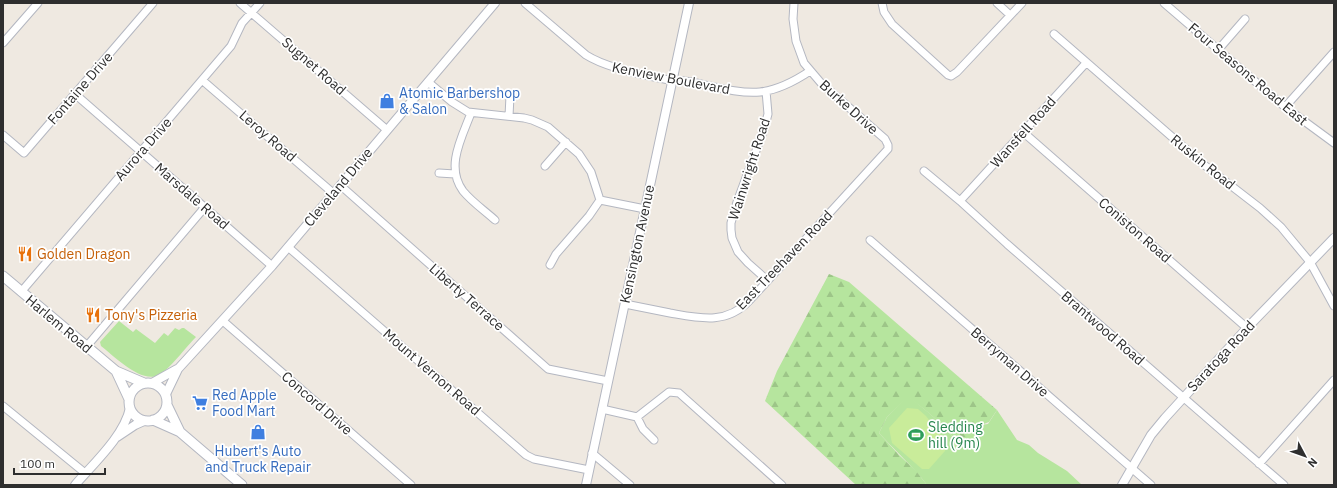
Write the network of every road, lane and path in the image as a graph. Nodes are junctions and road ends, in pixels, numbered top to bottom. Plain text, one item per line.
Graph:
1 (38, 3) edge
2 (153, 3) edge
3 (240, 3) edge
4 (260, 3) edge
5 (495, 3) edge
6 (525, 3) edge
7 (689, 3) edge
8 (794, 3) edge
9 (882, 3) edge
10 (997, 3) edge
11 (1022, 3) edge
12 (1164, 3) edge
13 (251, 13) junction
14 (1010, 15) junction
15 (1245, 19) dead end
16 (1054, 34) dead end
17 (3, 43) edge
18 (1218, 50) junction
19 (1334, 52) edge
20 (1086, 63) junction
21 (810, 72) junction
22 (673, 79) junction
23 (202, 80) junction
24 (428, 82) junction
25 (766, 91) junction
26 (74, 94) junction
27 (510, 96) dead end
28 (1285, 107) junction
29 (471, 113) junction
30 (509, 116) junction
31 (387, 130) junction
32 (1023, 132) junction
33 (3, 135) edge
34 (566, 142) junction
35 (1334, 143) edge
36 (141, 152) junction
37 (545, 166) dead end
38 (924, 171) dead end
39 (439, 174) dead end
40 (455, 174) junction
41 (340, 185) junction
42 (333, 193) junction
43 (844, 196) joint
44 (600, 200) junction
45 (960, 201) junction
46 (205, 207) junction
47 (644, 209) junction
48 (495, 220) dead end
49 (1334, 238) edge
50 (870, 240) dead end
51 (288, 247) junction
52 (1310, 262) junction
53 (550, 265) dead end
54 (272, 266) junction
55 (3, 278) edge
56 (767, 280) junction
57 (20, 292) junction
58 (625, 304) junction
59 (1334, 306) edge
60 (223, 321) junction
61 (1247, 328) junction
62 (87, 346) junction
63 (178, 368) junction
64 (116, 371) junction
65 (1334, 380) edge
66 (608, 381) junction
67 (148, 383) junction
68 (166, 394) junction
69 (1183, 398) junction
70 (130, 403) junction
71 (167, 405) junction
72 (3, 406) edge
73 (602, 409) junction
74 (637, 417) junction
75 (149, 420) junction
76 (180, 432) junction
77 (115, 439) junction
78 (654, 440) dead end
79 (592, 454) junction
80 (1259, 464) junction
81 (1132, 469) junction
82 (589, 470) junction
83 (85, 473) junction
84 (76, 484) edge
85 (242, 485) edge
86 (411, 485) edge
87 (586, 485) edge
88 (630, 485) edge
89 (782, 485) edge
90 (1122, 485) edge
91 (1150, 485) edge
92 (1284, 485) edge

1 - 17 street
2 - 26 street, Fontaine Drive
3 - 13 street, Sugnet Road
4 - 13 street, Aurora Drive
5 - 24 street, Cleveland Drive
6 - 22 street, Kenview Boulevard
7 - 22 street, Kensington Avenue
8 - 21 street, Burke Drive
9 - 14 street
10 - 14 street
11 - 14 street
12 - 18 street, Four Seasons Road East
13 - 23 street, Aurora Drive
13 - 31 street, Sugnet Road
15 - 18 street
16 - 20 street, Ruskin Road
18 - 28 street, Four Seasons Road East
19 - 28 street
20 - 32 street, Wansfell Road
20 - 52 street, Ruskin Road
21 - 25 street, Kenview Boulevard
21 - 43 street, Burke Drive
22 - 25 street, Kenview Boulevard
22 - 47 street, Kensington Avenue
23 - 36 street, Aurora Drive
23 - 42 street, Leroy Road
24 - 29 street
24 - 31 street, Cleveland Drive
25 - 56 street, Wainwright Road
26 - 33 street, Fontaine Drive
26 - 36 street, Marsdale Road
27 - 30 street
28 - 35 street, Four Seasons Road East
29 - 30 street
29 - 40 street
30 - 34 street
31 - 41 street, Cleveland Drive
32 - 45 street, Wansfell Road
32 - 61 street, Coniston Road
34 - 37 street
34 - 44 street
36 - 46 street, Marsdale Road
36 - 57 street, Aurora Drive
38 - 45 street, Brantwood Road
39 - 40 street
40 - 48 street
41 - 42 street, Cleveland Drive
41 - 66 street, Liberty Terrace
42 - 51 street, Cleveland Drive
43 - 56 street, East Treehaven Road
44 - 47 street
44 - 53 street
45 - 69 street, Brantwood Road
46 - 54 street, Marsdale Road
46 - 62 street
47 - 58 street, Kensington Avenue
49 - 52 street, Saratoga Road
50 - 81 street, Berryman Drive
51 - 54 street, Cleveland Drive
51 - 82 street, Mount Vernon Road
52 - 59 street, Ruskin Road
52 - 61 street, Saratoga Road
54 - 60 street, Cleveland Drive
55 - 57 main road, Harlem Road
56 - 58 street, East Treehaven Road
57 - 62 main road, Harlem Road
58 - 66 street, Kensington Avenue
60 - 63 street, Cleveland Drive
60 - 86 street, Concord Drive
61 - 69 street, Saratoga Road
62 - 64 main road, Harlem Road
63 - 67 street, Cleveland Drive
63 - 68 street, Cleveland Drive
64 - 67 main road, Harlem Road
64 - 70 main road, Harlem Road
65 - 80 street
66 - 73 street, Kensington Avenue
67 - 68 main road
67 - 70 main road
68 - 71 main road
69 - 80 street, Brantwood Road
69 - 81 street, Saratoga Road
70 - 75 main road
70 - 77 street
71 - 75 main road
71 - 76 main road
72 - 83 street
73 - 74 street
73 - 79 street, Kensington Avenue
74 - 78 street
74 - 89 street
75 - 76 main road
75 - 77 street
76 - 85 main road
77 - 83 street
79 - 82 street, Kensington Avenue
79 - 88 street
80 - 92 street, Brantwood Road
81 - 90 street, Saratoga Road
81 - 91 street, Berryman Drive
82 - 87 street, Kensington Avenue
83 - 84 street

